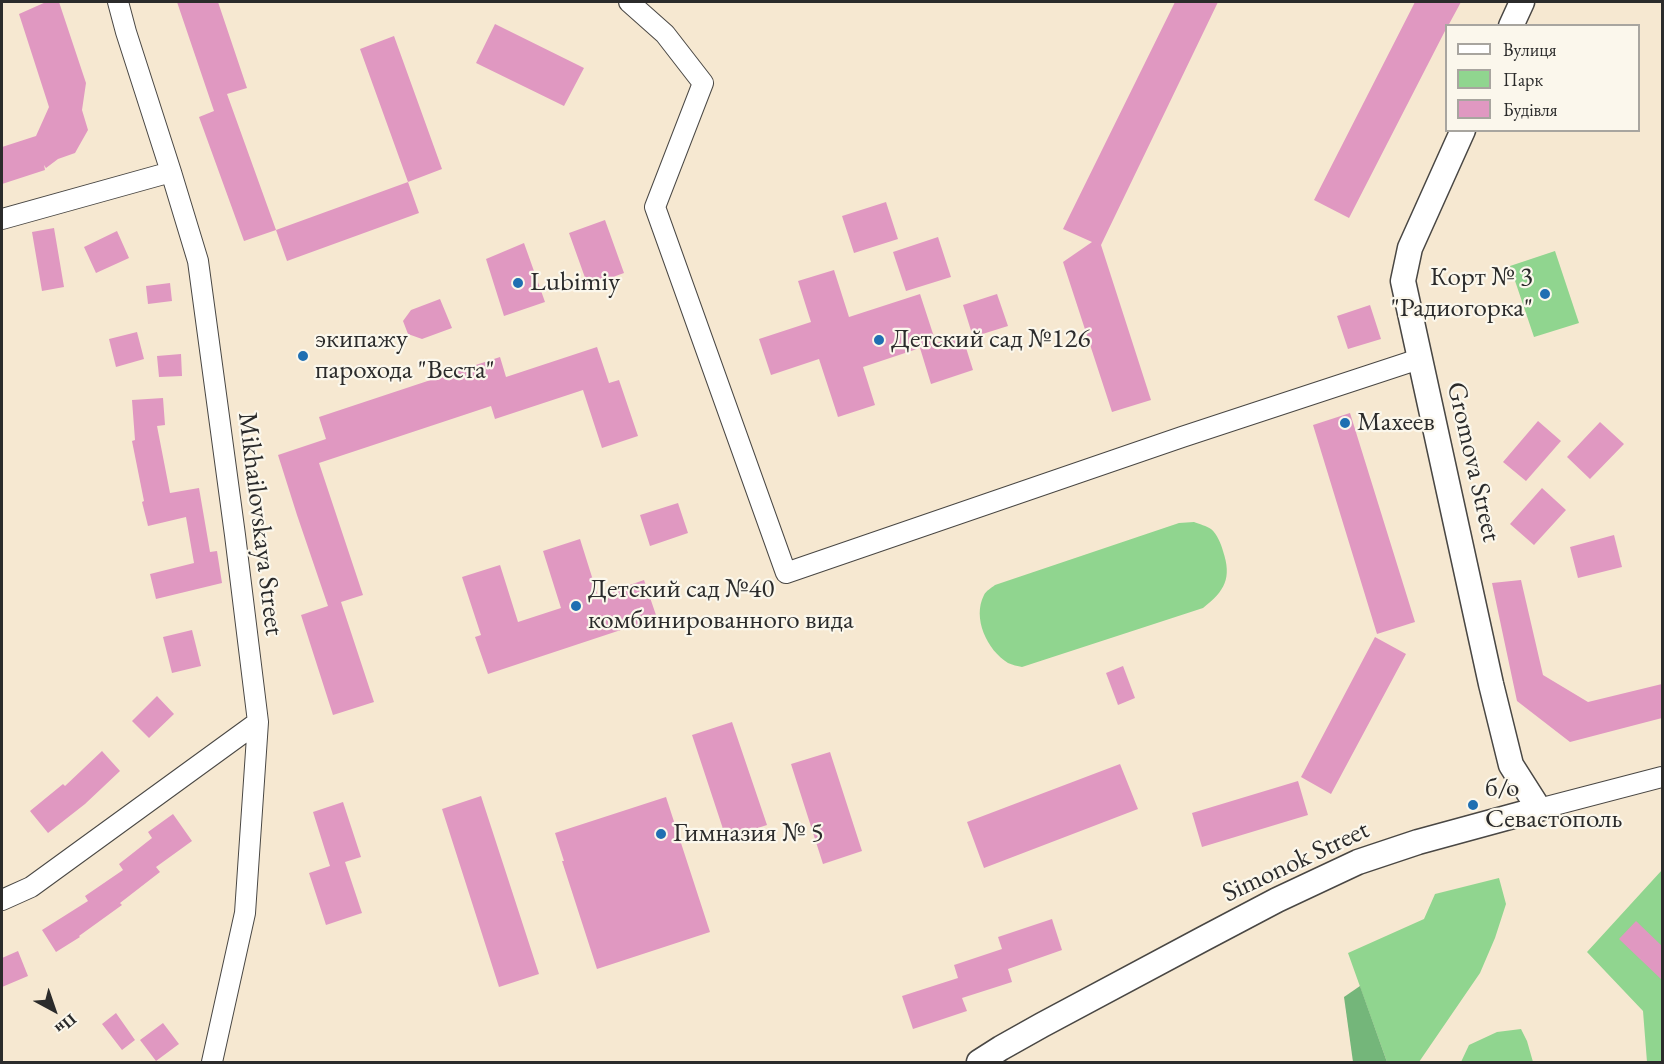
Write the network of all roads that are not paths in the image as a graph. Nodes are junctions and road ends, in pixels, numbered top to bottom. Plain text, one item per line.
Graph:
1 (117, 2) edge
2 (630, 2) edge
3 (1522, 2) edge
4 (1512, 24) edge
5 (1462, 132) edge
6 (171, 172) junction
7 (2, 219) edge
8 (1419, 360) junction
9 (258, 722) junction
10 (1662, 777) edge
11 (1539, 808) junction
12 (2, 900) edge
13 (212, 1062) edge
14 (979, 1062) edge

1 - 6 street, Mikhailovskaya Street
2 - 8 street
3 - 4 street
5 - 8 street, Gromova Street
6 - 7 street
6 - 9 street, Mikhailovskaya Street
8 - 11 street, Gromova Street
9 - 12 street
9 - 13 street, Mikhailovskaya Street
10 - 11 street, Simonok Street
11 - 14 street, Simonok Street

